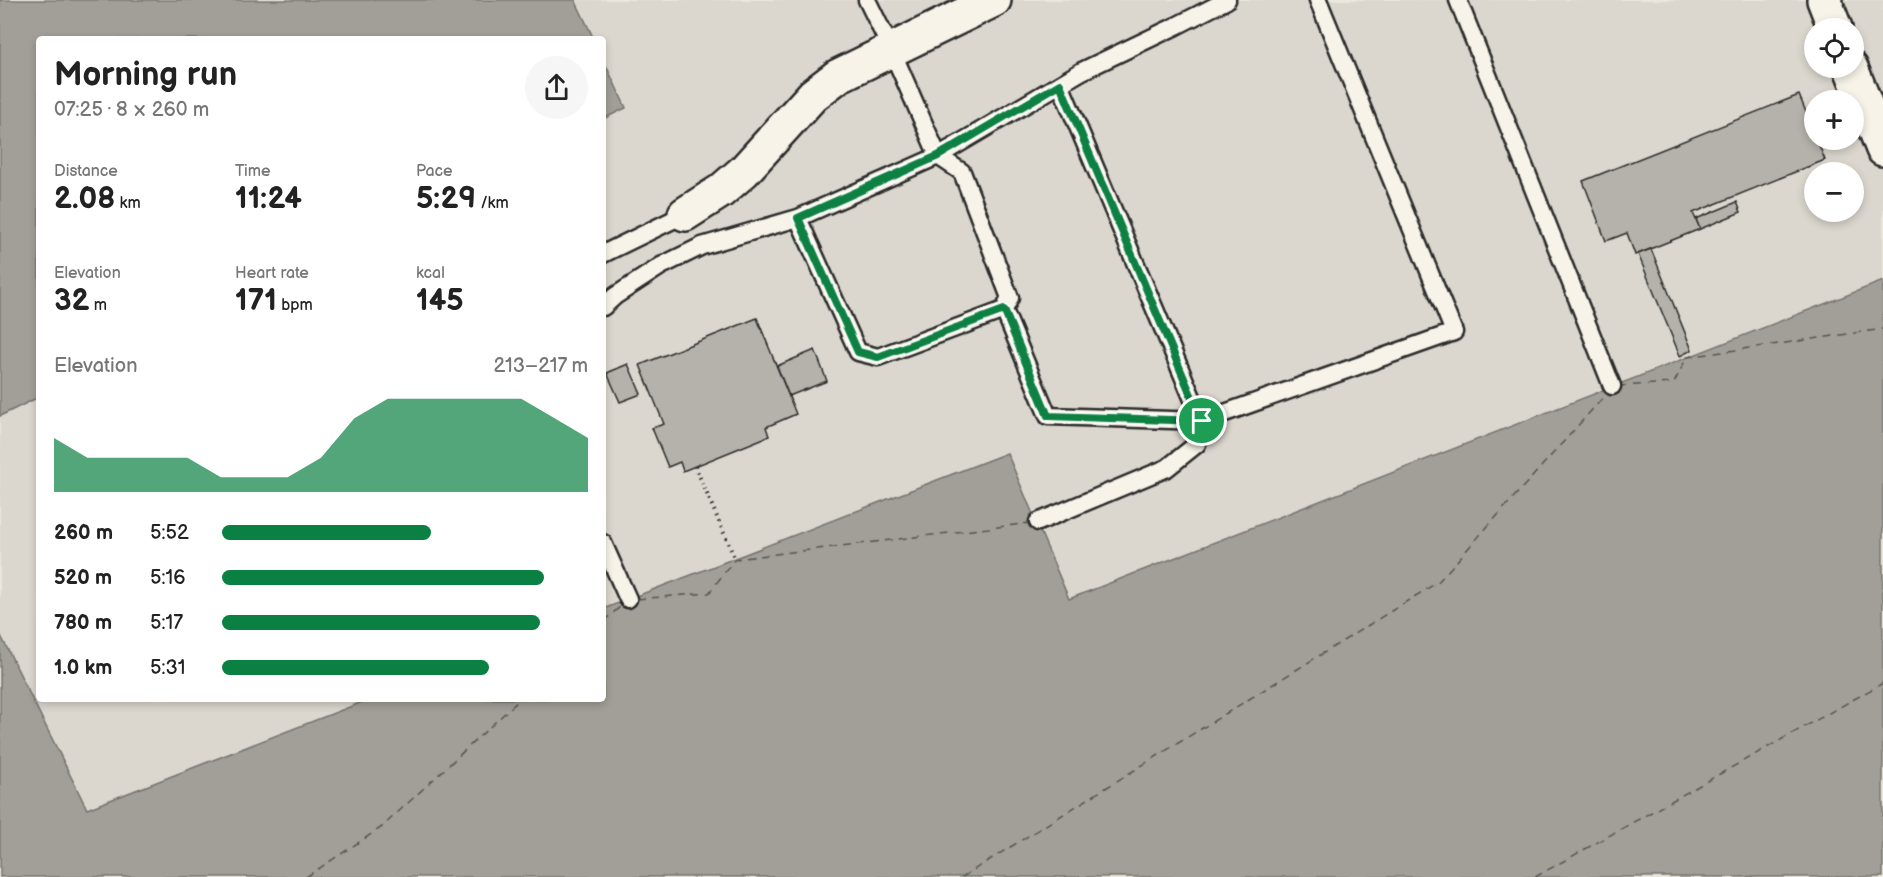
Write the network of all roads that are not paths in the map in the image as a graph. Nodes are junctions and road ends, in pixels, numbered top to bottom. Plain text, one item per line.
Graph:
1 (867, 0) edge
2 (994, 0) edge
3 (1227, 0) edge
4 (1318, 0) edge
5 (1458, 0) edge
6 (1824, 0) edge
7 (1831, 18) edge
8 (892, 51) junction
9 (1855, 78) edge
10 (1060, 84) junction
11 (1883, 148) edge
12 (938, 156) junction
13 (685, 214) joint
14 (798, 218) junction
15 (606, 253) edge
16 (606, 304) edge
17 (1004, 310) junction
18 (1612, 386) dead end
19 (1202, 421) junction
20 (1038, 522) dead end
21 (606, 550) edge
22 (628, 599) dead end

1 - 8 lane
2 - 8 street
3 - 10 lane
4 - 19 lane
5 - 18 lane
6 - 7 street
8 - 12 lane
8 - 13 street
9 - 11 street
10 - 12 lane
10 - 19 lane
12 - 14 lane
12 - 17 lane
13 - 15 lane
14 - 16 lane
14 - 17 lane
17 - 19 lane
19 - 20 lane
21 - 22 lane

